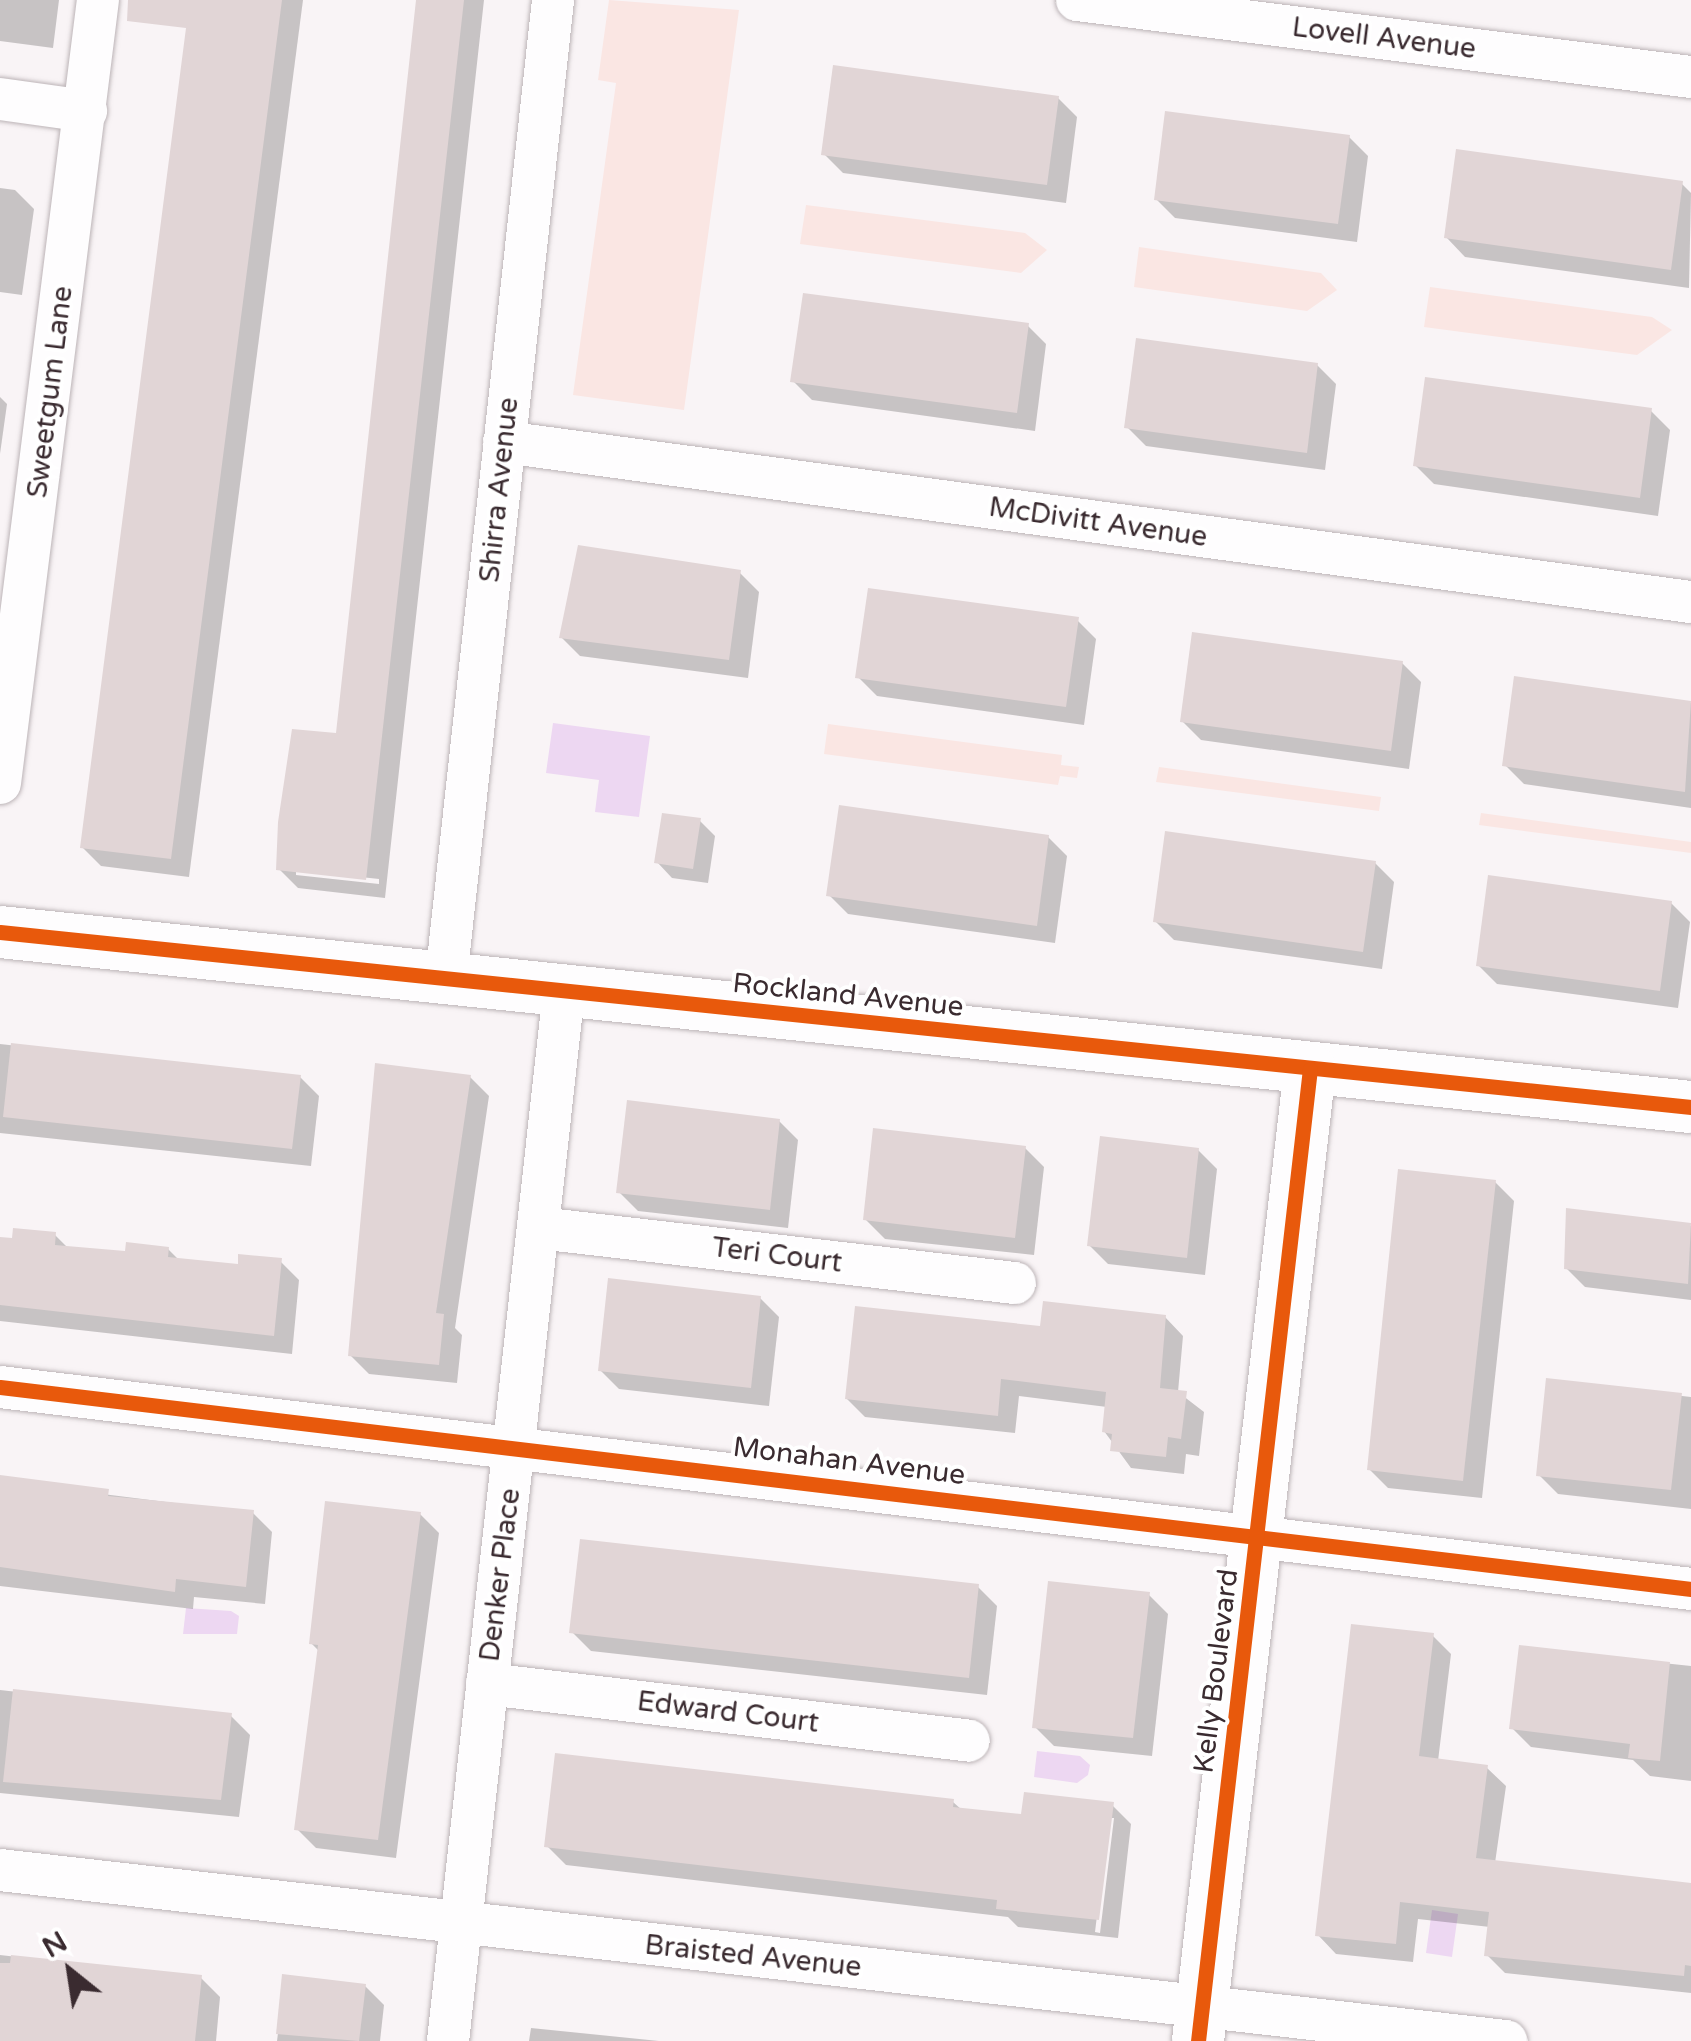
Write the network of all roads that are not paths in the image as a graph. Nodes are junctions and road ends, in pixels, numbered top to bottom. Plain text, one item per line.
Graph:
1 (98, 0) edge
2 (553, 0) edge
3 (1078, 0) edge
4 (1691, 77) edge
5 (0, 100) edge
6 (86, 111) junction
7 (504, 442) junction
8 (15, 550) edge
9 (1691, 602) edge
10 (0, 783) edge
11 (0, 932) edge
12 (446, 980) junction
13 (564, 990) junction
14 (1310, 1069) junction
15 (1691, 1108) edge
16 (539, 1228) junction
17 (1015, 1283) dead end
18 (0, 1387) edge
19 (514, 1449) junction
20 (1257, 1533) junction
21 (1691, 1588) edge
22 (487, 1684) junction
23 (970, 1741) dead end
24 (0, 1870) edge
25 (461, 1923) junction
26 (1200, 2024) edge
27 (448, 2041) edge
28 (1506, 2041) edge

1 - 6 street, Sweetgum Lane
2 - 7 street, Shirra Avenue
3 - 4 street, Lovell Avenue
5 - 6 street
6 - 8 street, Sweetgum Lane
7 - 9 street, McDivitt Avenue
7 - 12 street, Shirra Avenue
8 - 10 street, Sweetgum Lane
11 - 12 street, Rockland Avenue
12 - 13 street, Rockland Avenue
13 - 14 street, Rockland Avenue
13 - 16 street, Denker Place
14 - 15 street, Rockland Avenue
14 - 20 street, Kelly Boulevard
16 - 17 street, Teri Court
16 - 19 street, Denker Place
18 - 19 street, Monahan Avenue
19 - 20 street, Monahan Avenue
19 - 22 street, Denker Place
20 - 21 street, Monahan Avenue
20 - 26 street, Kelly Boulevard
22 - 23 street, Edward Court
22 - 25 street, Denker Place
24 - 25 street, Braisted Avenue
25 - 26 street, Braisted Avenue
25 - 27 street, Denker Place
26 - 28 street, Braisted Avenue

